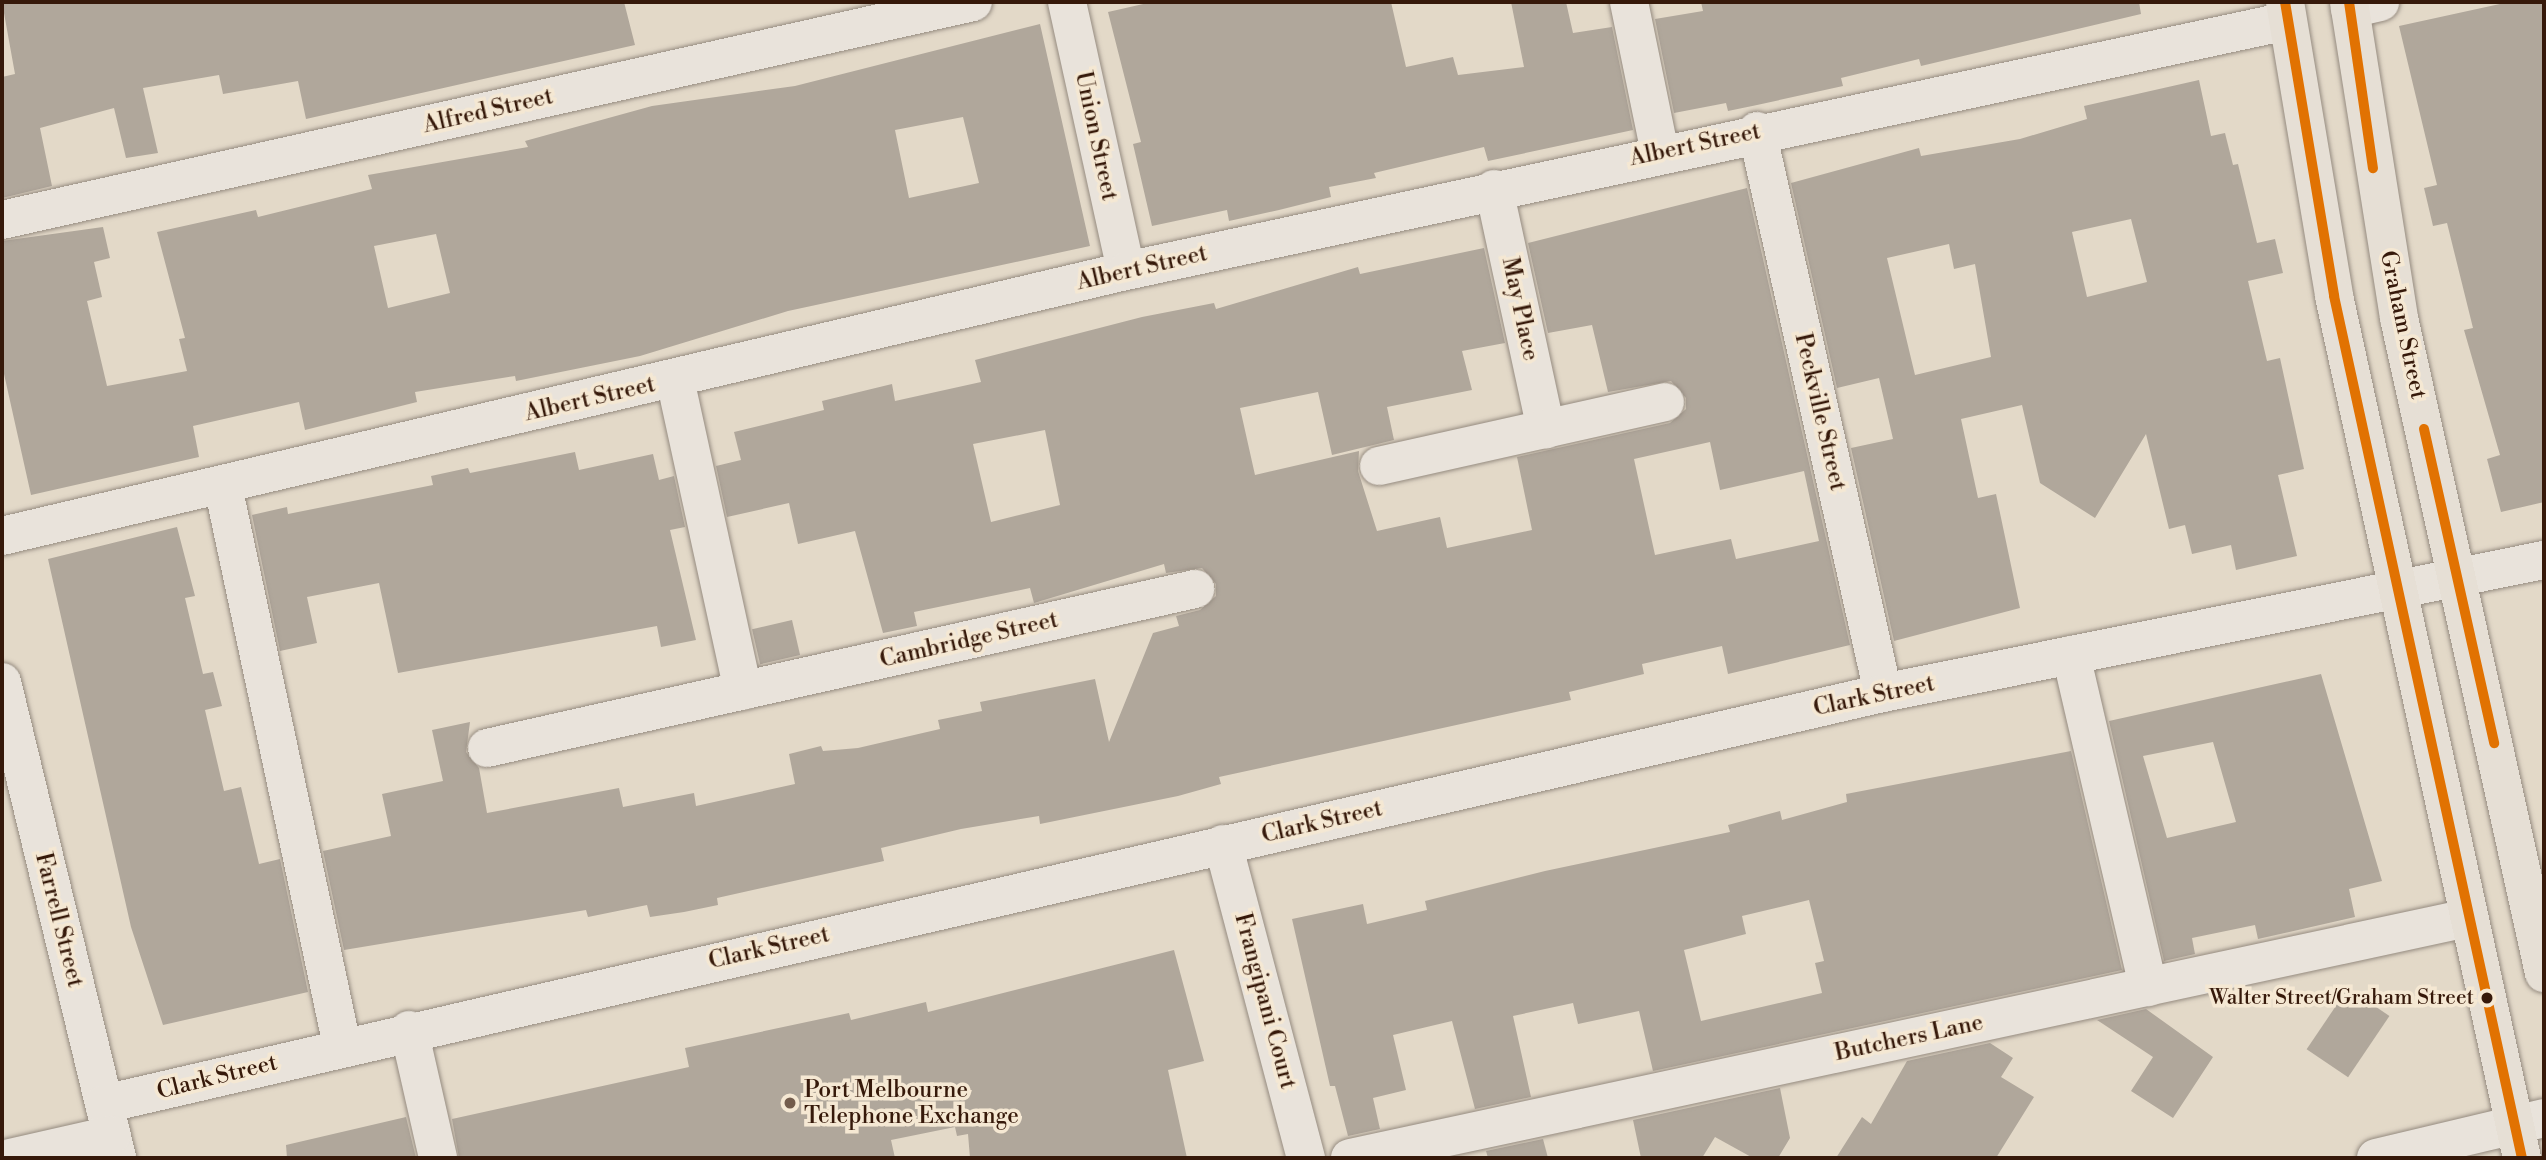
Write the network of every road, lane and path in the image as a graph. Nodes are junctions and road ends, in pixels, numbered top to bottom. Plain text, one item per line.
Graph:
1 (974, 2) edge
2 (1067, 2) edge
3 (1629, 2) edge
4 (2360, 4) edge
5 (2286, 11) edge
6 (1757, 131) junction
7 (1660, 153) junction
8 (1494, 189) junction
9 (2, 220) edge
10 (1126, 271) junction
11 (675, 379) junction
12 (1665, 402) dead end
13 (1546, 429) junction
14 (1379, 466) dead end
15 (223, 486) junction
16 (2, 536) edge
17 (2544, 560) edge
18 (2458, 579) junction
19 (1195, 589) dead end
20 (2396, 589) junction
21 (2071, 655) junction
22 (2, 682) edge
23 (743, 691) junction
24 (1883, 693) junction
25 (487, 748) dead end
26 (1223, 844) junction
27 (2468, 918) junction
28 (2544, 973) edge
29 (2148, 987) junction
30 (409, 1030) junction
31 (342, 1046) junction
32 (110, 1133) edge
33 (2528, 1135) edge
34 (10, 1158) edge
35 (438, 1158) edge
36 (1306, 1158) edge
37 (1350, 1158) edge
38 (2376, 1158) edge

1 - 9 street, Alfred Street
2 - 10 street, Union Street
3 - 7 street
4 - 18 main road, Graham Street
5 - 6 street, Albert Street
5 - 20 main road
6 - 7 street, Albert Street
6 - 24 street, Peckville Street
7 - 8 street, Albert Street
8 - 10 street, Albert Street
8 - 13 street, May Place
10 - 11 street, Albert Street
11 - 15 street, Albert Street
11 - 23 street
12 - 13 street
13 - 14 street
15 - 16 street, Albert Street
15 - 31 street
17 - 18 street, Clark Street
18 - 20 street, Clark Street
18 - 28 main road, Graham Street
19 - 23 street, Cambridge Street
20 - 21 street, Clark Street
20 - 27 main road
21 - 24 street, Clark Street
21 - 29 street
22 - 32 street, Farrell Street
23 - 25 street, Cambridge Street
24 - 26 street, Clark Street
26 - 30 street, Clark Street
26 - 36 street, Frangipani Court
27 - 29 street, Butchers Lane
27 - 33 main road
29 - 37 street, Butchers Lane
30 - 31 street, Clark Street
30 - 35 street
31 - 32 street, Clark Street
32 - 34 street, Clark Street
33 - 38 street

